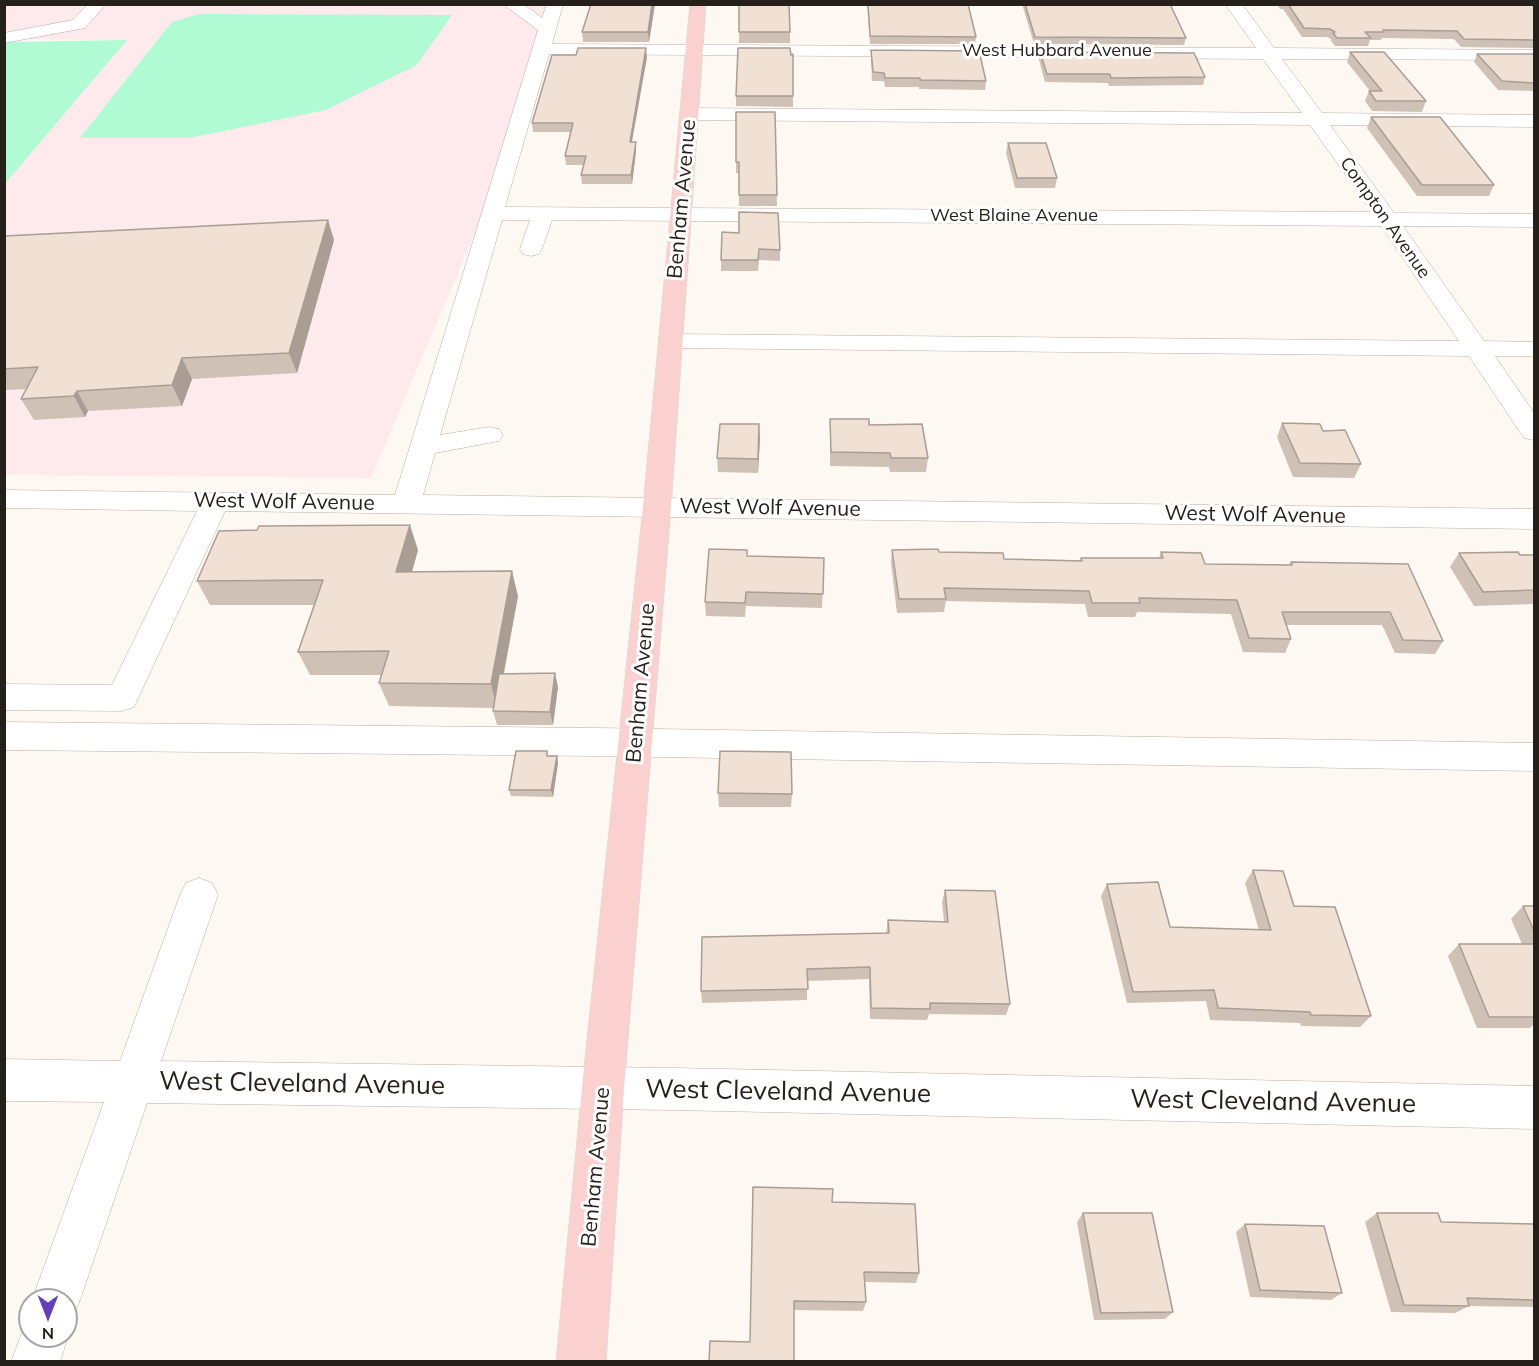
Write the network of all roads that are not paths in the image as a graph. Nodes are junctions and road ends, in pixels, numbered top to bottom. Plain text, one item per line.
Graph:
1 (98, 4) edge
2 (511, 4) edge
3 (555, 4) edge
4 (698, 4) edge
5 (1233, 4) edge
6 (4, 38) edge
7 (545, 39) junction
8 (695, 50) junction
9 (1266, 52) junction
10 (1534, 55) edge
11 (690, 114) junction
12 (1314, 119) junction
13 (1534, 121) edge
14 (494, 213) junction
15 (543, 213) junction
16 (681, 214) junction
17 (1387, 218) junction
18 (1534, 220) edge
19 (531, 249) dead end
20 (670, 341) junction
21 (1477, 348) junction
22 (1534, 349) edge
23 (1534, 432) edge
24 (489, 435) dead end
25 (423, 447) junction
26 (4, 499) edge
27 (216, 501) junction
28 (406, 504) junction
29 (657, 507) junction
30 (1534, 519) edge
31 (4, 697) edge
32 (4, 736) edge
33 (635, 744) junction
34 (1534, 758) edge
35 (199, 895) dead end
36 (4, 1080) edge
37 (133, 1082) junction
38 (603, 1088) junction
39 (1534, 1108) edge
40 (60, 1288) edge
41 (580, 1362) edge

1 - 6 street
2 - 7 street
3 - 7 street
4 - 8 main road, Benham Avenue
5 - 9 street, Compton Avenue
7 - 8 street, West Hubbard Avenue
7 - 14 street
8 - 9 street, West Hubbard Avenue
8 - 11 main road, Benham Avenue
9 - 10 street, West Hubbard Avenue
9 - 12 street, Compton Avenue
11 - 12 street
11 - 16 main road, Benham Avenue
12 - 13 street
12 - 17 street, Compton Avenue
14 - 15 street, West Blaine Avenue
14 - 25 street
15 - 16 street, West Blaine Avenue
15 - 19 street
16 - 17 street, West Blaine Avenue
16 - 20 main road, Benham Avenue
17 - 18 street, West Blaine Avenue
17 - 21 street, Compton Avenue
20 - 21 street
20 - 29 main road, Benham Avenue
21 - 22 street
21 - 23 street, Compton Avenue
24 - 25 street
25 - 28 street
26 - 27 street, West Wolf Avenue
27 - 28 street, West Wolf Avenue
27 - 31 street
28 - 29 street, West Wolf Avenue
29 - 30 street, West Wolf Avenue
29 - 33 main road, Benham Avenue
32 - 33 street
33 - 34 street
33 - 38 main road, Benham Avenue
35 - 37 street
36 - 37 street, West Cleveland Avenue
37 - 38 street, West Cleveland Avenue
37 - 40 street
38 - 39 street, West Cleveland Avenue
38 - 41 main road, Benham Avenue

